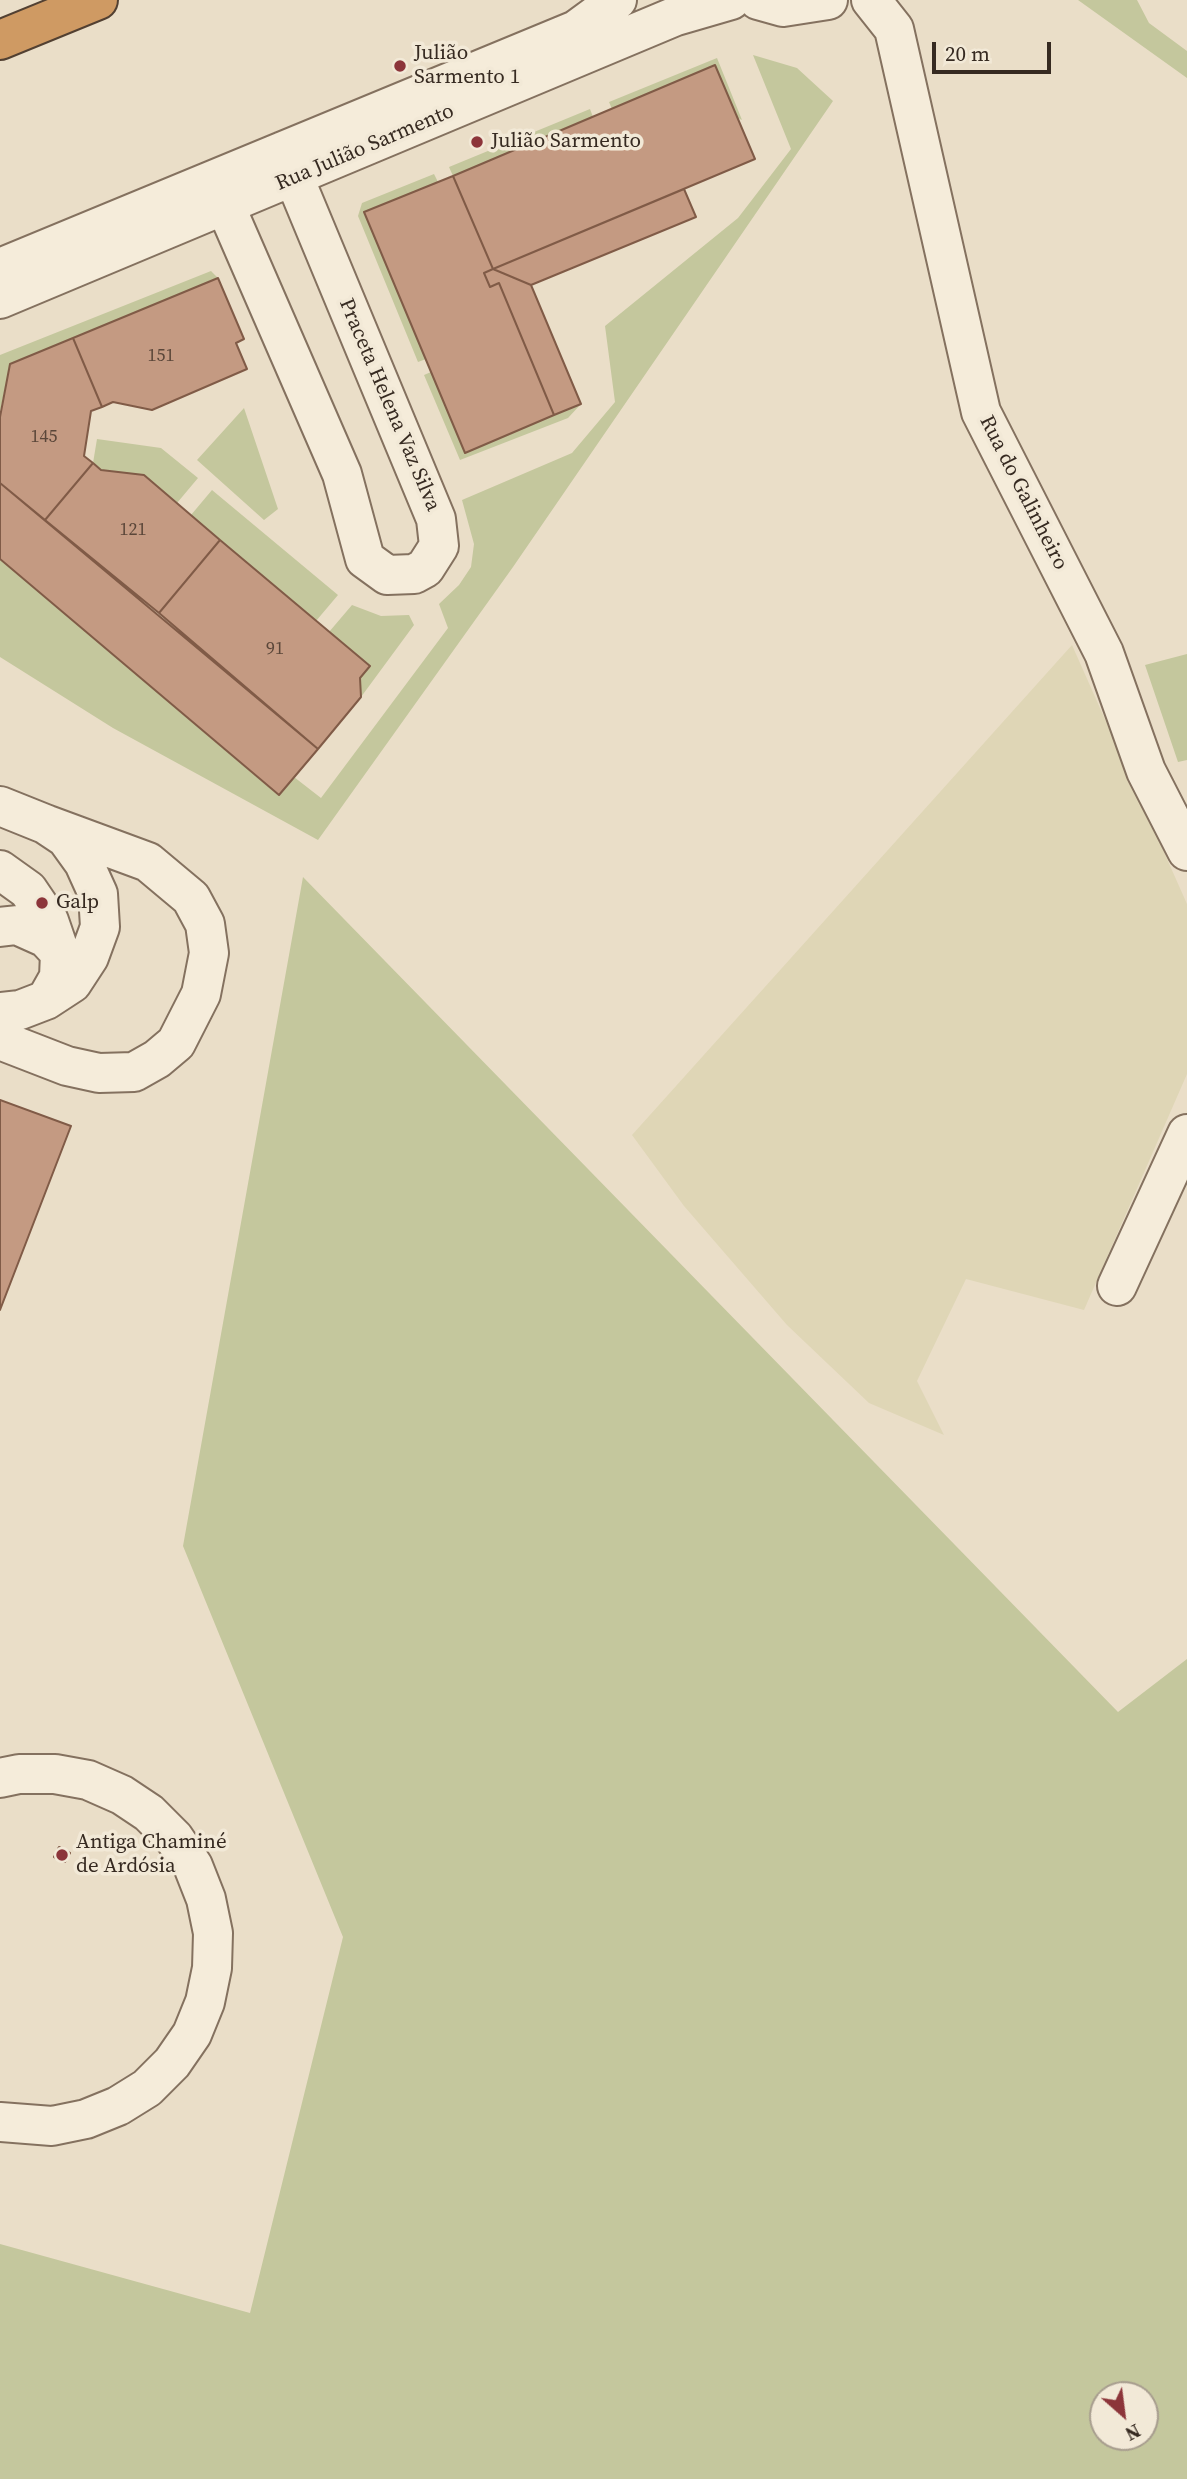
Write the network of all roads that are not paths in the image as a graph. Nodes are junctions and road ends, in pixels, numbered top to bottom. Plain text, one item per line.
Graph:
1 (98, 0) edge
2 (617, 0) edge
3 (731, 0) edge
4 (758, 0) edge
5 (828, 0) edge
6 (871, 0) edge
7 (0, 40) edge
8 (289, 164) junction
9 (219, 193) junction
10 (0, 268) edge
11 (0, 299) edge
12 (0, 806) edge
13 (45, 824) junction
14 (1187, 851) edge
15 (0, 870) edge
16 (0, 927) edge
17 (60, 953) junction
18 (46, 1000) junction
19 (0, 1012) edge
20 (0, 1040) edge
21 (1187, 1134) edge
22 (1116, 1286) dead end
23 (0, 1778) edge
24 (0, 2122) edge

1 - 7 highway
2 - 8 street, Rua Julião Sarmento
3 - 8 street, Rua Julião Sarmento
4 - 5 street
6 - 14 street, Rua do Galinheiro
8 - 9 street, Rua Julião Sarmento
8 - 9 street, Praceta Helena Vaz Silva
9 - 10 street, Rua Julião Sarmento
9 - 11 street, Rua Julião Sarmento
12 - 13 street
13 - 18 street
13 - 20 street
15 - 17 street
16 - 17 street
17 - 18 street
18 - 19 street
21 - 22 street
23 - 24 street

